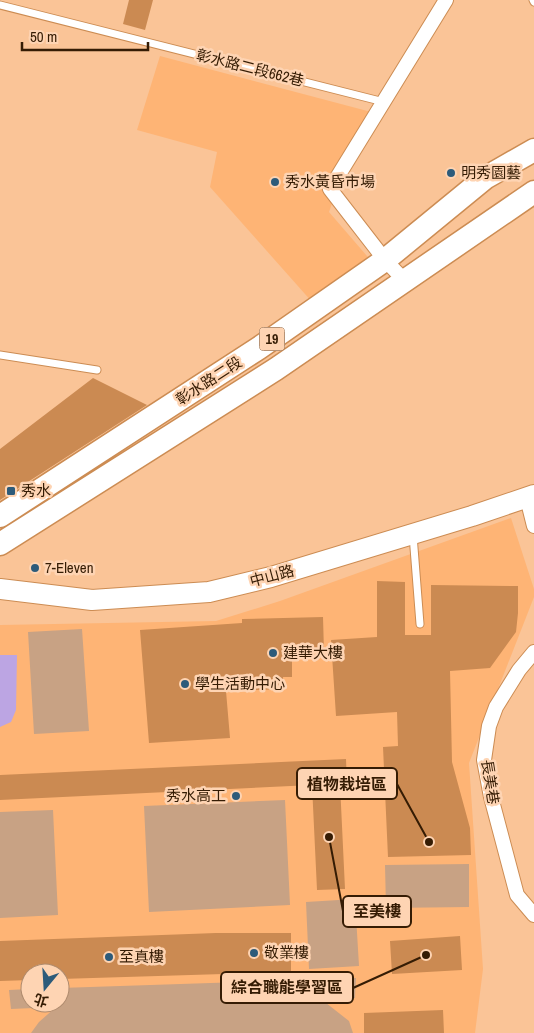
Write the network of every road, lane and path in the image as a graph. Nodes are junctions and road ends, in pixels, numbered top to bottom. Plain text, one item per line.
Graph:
1 (446, 0) edge
2 (0, 5) edge
3 (384, 102) junction
4 (534, 150) edge
5 (534, 192) edge
6 (385, 260) junction
7 (405, 281) junction
8 (259, 348) junction
9 (0, 355) edge
10 (276, 369) junction
11 (97, 370) dead end
12 (530, 497) edge
13 (0, 516) edge
14 (534, 526) edge
15 (413, 534) junction
16 (0, 544) edge
17 (0, 589) edge
18 (420, 624) dead end
19 (534, 652) edge
20 (534, 915) edge

1 - 3 street
2 - 3 lane, 彰水路二段662巷
3 - 6 street
4 - 6 main road, 彰水路二段 / 19
5 - 7 main road, 彰水路二段 / 19
6 - 7 street
6 - 8 main road, 彰水路二段 / 19
7 - 10 main road, 彰水路二段 / 19
8 - 10 main road
8 - 13 main road, 彰水路二段 / 19
9 - 11 lane
10 - 16 main road, 彰水路二段 / 19
12 - 14 street
12 - 15 street, 中山路
15 - 17 street, 中山路
15 - 18 lane
19 - 20 street, 長美巷

